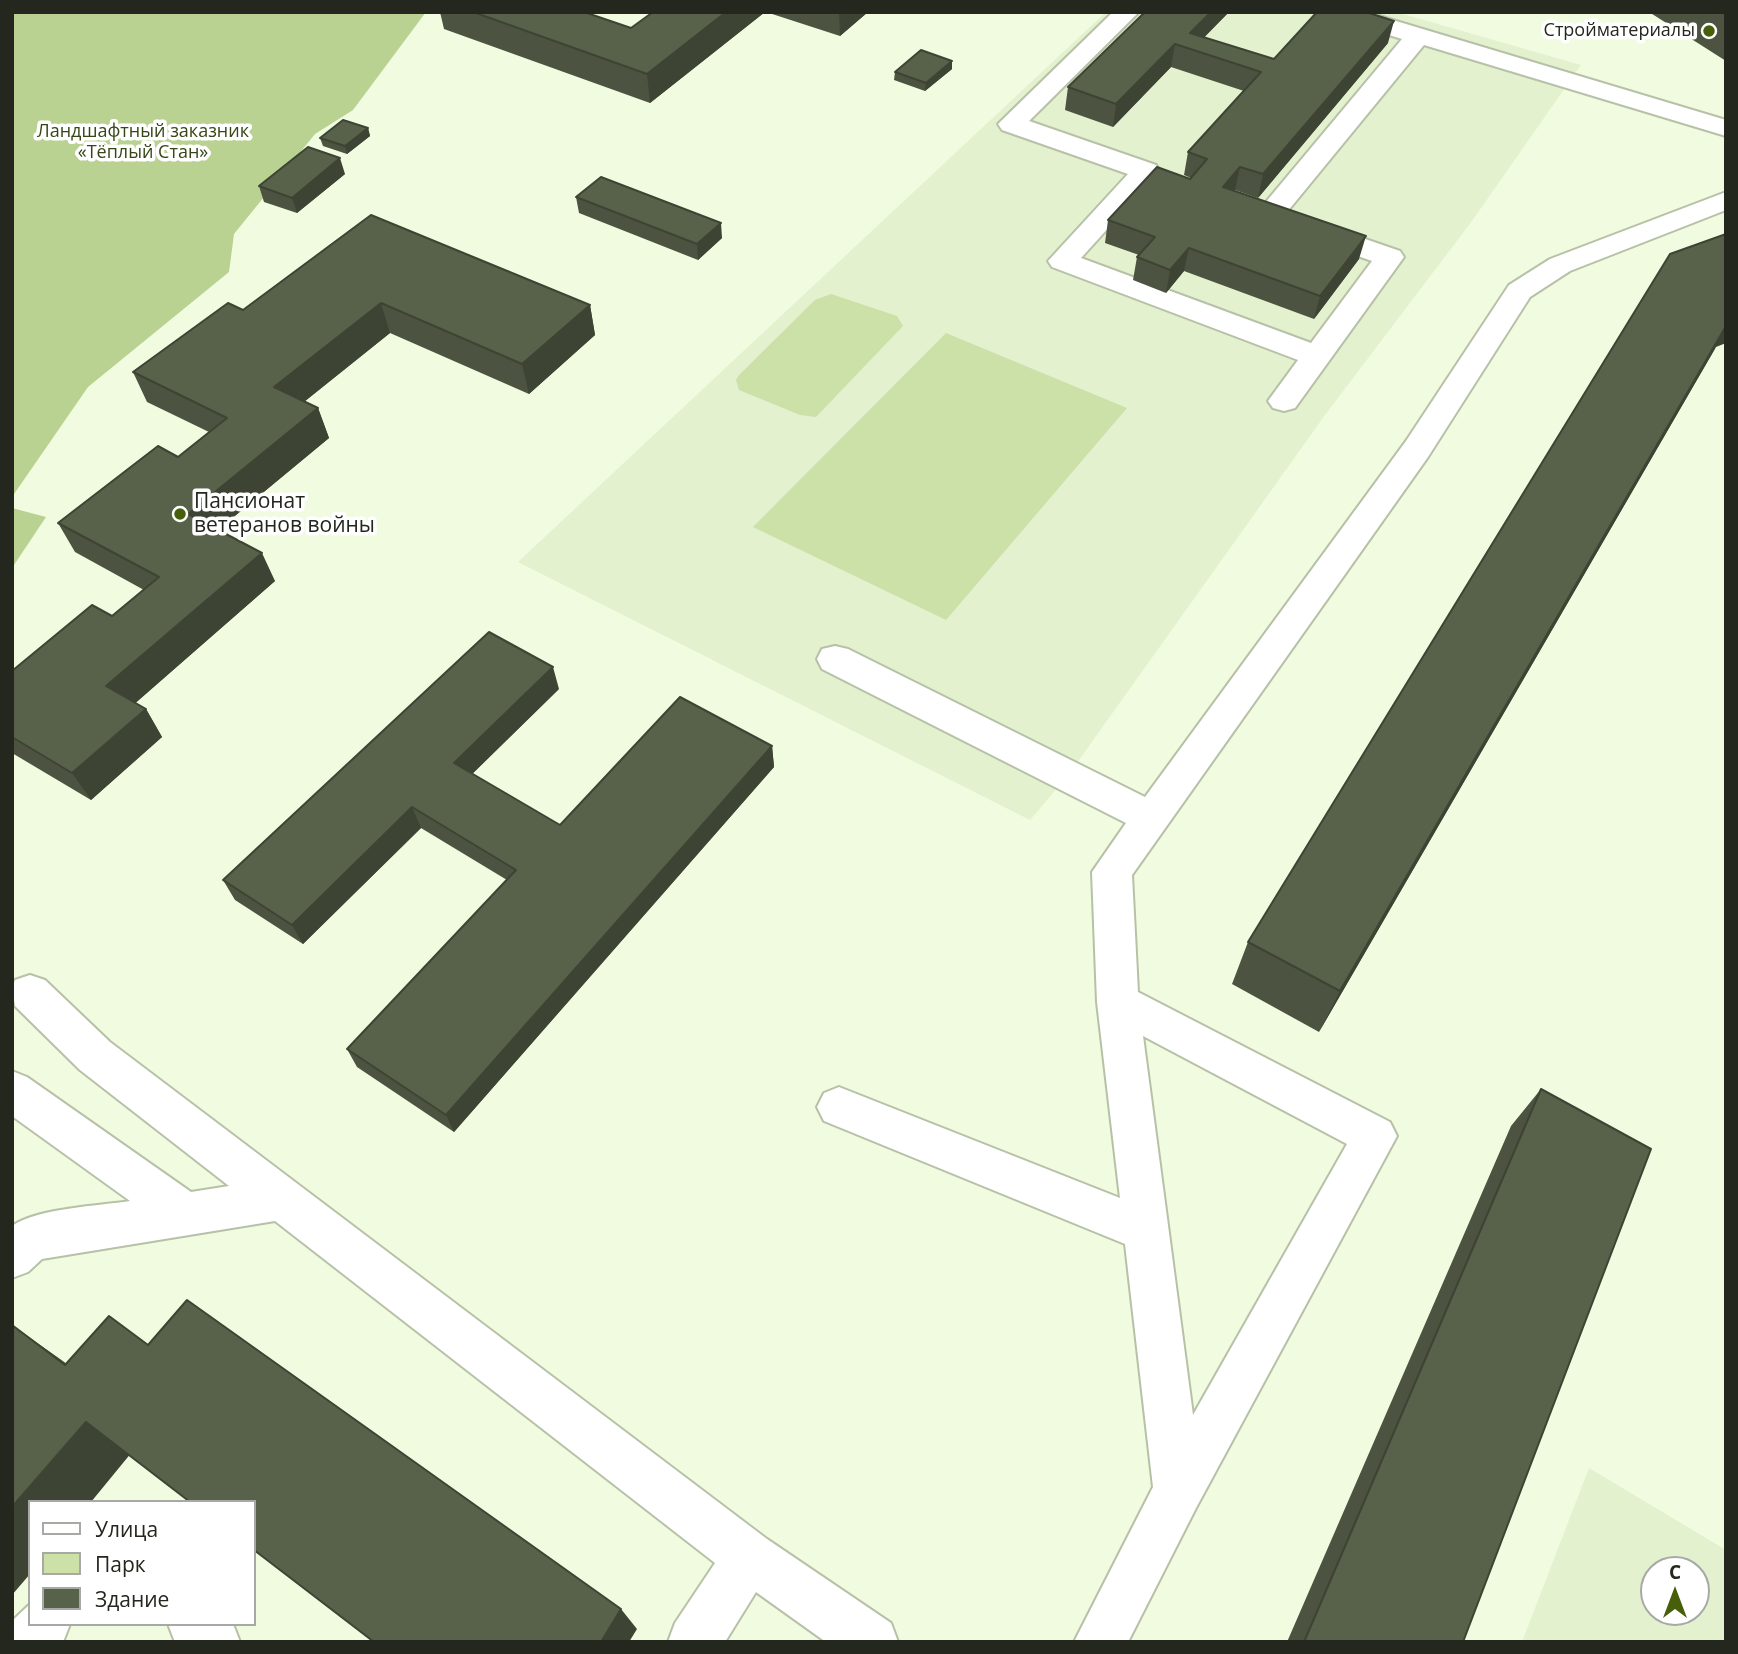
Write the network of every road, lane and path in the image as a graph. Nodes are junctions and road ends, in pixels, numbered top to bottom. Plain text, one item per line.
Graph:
1 (1127, 12) edge
2 (1339, 12) edge
3 (1418, 36) junction
4 (1726, 128) edge
5 (1726, 200) edge
6 (1317, 356) junction
7 (1284, 401) dead end
8 (835, 659) dead end
9 (1151, 818) junction
10 (30, 993) dead end
11 (1118, 1002) junction
12 (12, 1091) edge
13 (839, 1107) dead end
14 (281, 1199) junction
15 (185, 1214) junction
16 (1147, 1230) junction
17 (12, 1256) edge
18 (1178, 1490) junction
19 (749, 1557) junction
20 (42, 1626) edge
21 (196, 1626) edge
22 (29, 1642) edge
23 (214, 1642) edge
24 (694, 1642) edge
25 (872, 1642) edge
26 (1100, 1642) edge

1 - 6 lane
2 - 3 lane
3 - 4 lane
3 - 6 lane
5 - 9 lane
6 - 7 lane
8 - 9 lane
9 - 11 lane
10 - 14 lane
11 - 16 lane
11 - 18 lane
12 - 15 lane
13 - 16 lane
14 - 15 lane
14 - 19 lane
15 - 17 lane
16 - 18 lane
18 - 26 lane
19 - 24 lane
19 - 25 lane
20 - 22 lane
21 - 23 lane

